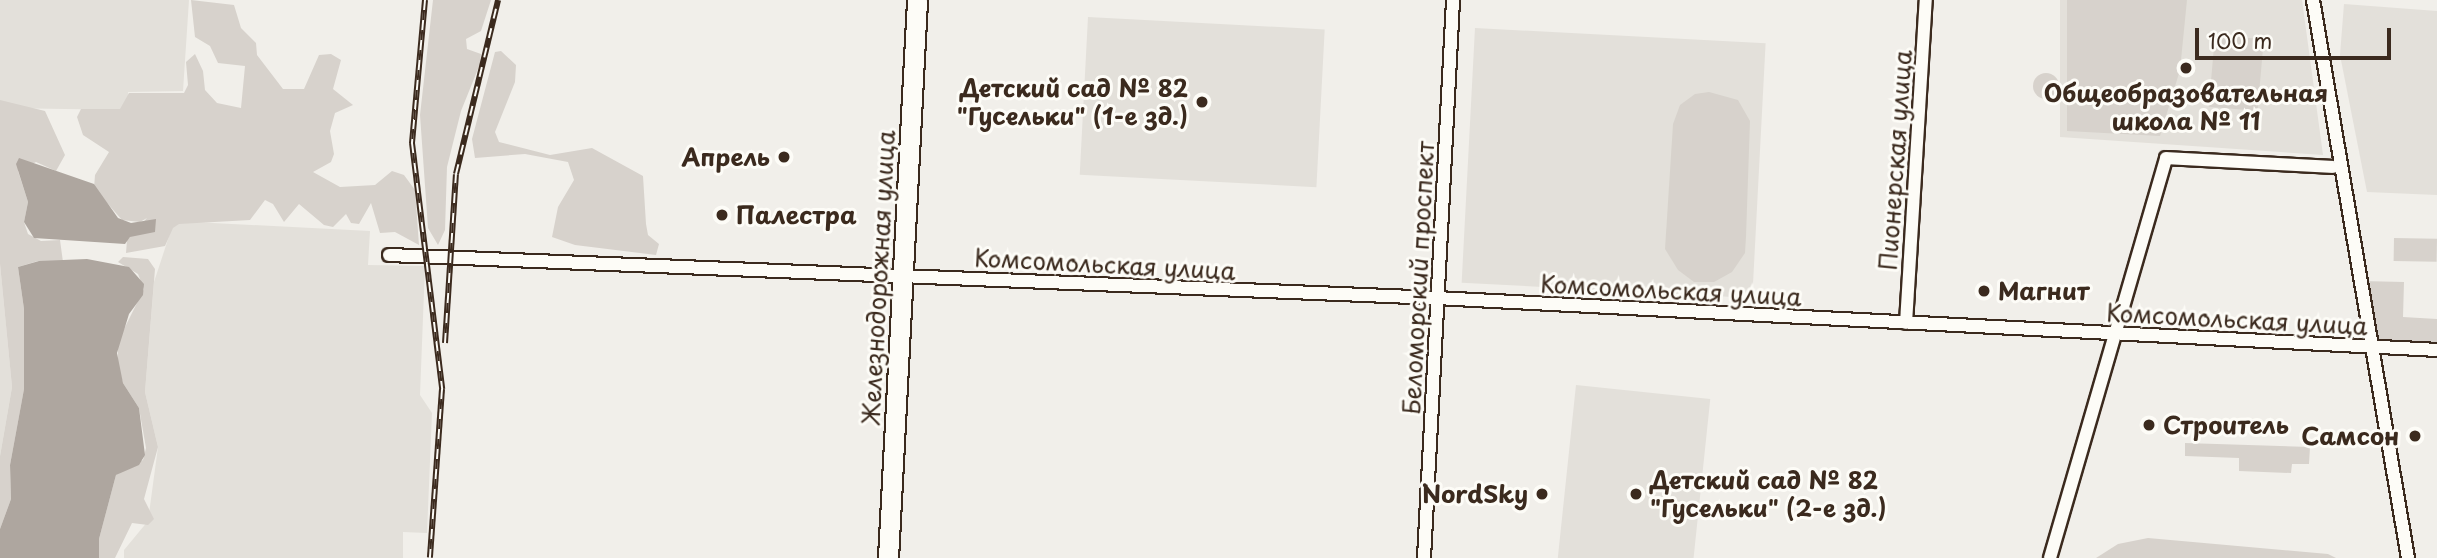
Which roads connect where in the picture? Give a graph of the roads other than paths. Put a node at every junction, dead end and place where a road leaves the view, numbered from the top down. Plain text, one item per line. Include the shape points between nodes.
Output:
1 (917, 0) edge
2 (1453, 0) edge
3 (1926, 0) edge
4 (2312, 0) edge
5 (2333, 167) dead end
6 (389, 255) dead end
7 (903, 276) junction
8 (1436, 298) junction
9 (1906, 323) junction
10 (2113, 334) junction
11 (2371, 346) junction
12 (2437, 351) edge
13 (888, 558) edge
14 (1424, 558) edge
15 (2050, 558) edge
16 (2408, 558) edge

1 - 7 main road, Железнодорожная улица
2 - 8 street, Беломорский проспект
3 - 9 street, Пионерская улица
4 - 11 street
5 - 10 street via 2166,158
6 - 7 street, Комсомольская улица
7 - 8 street, Комсомольская улица
7 - 13 main road, Железнодорожная улица
8 - 9 street, Комсомольская улица
8 - 14 street, Беломорский проспект
9 - 10 street, Комсомольская улица
10 - 11 street, Комсомольская улица
10 - 15 street
11 - 12 street, Комсомольская улица
11 - 16 street

